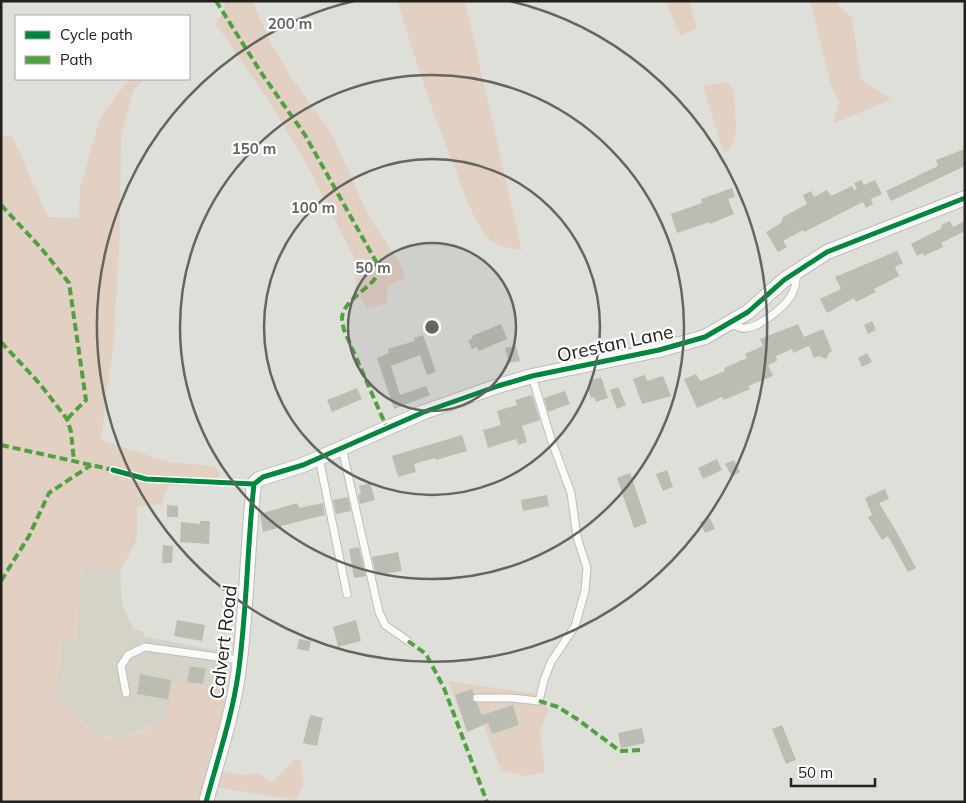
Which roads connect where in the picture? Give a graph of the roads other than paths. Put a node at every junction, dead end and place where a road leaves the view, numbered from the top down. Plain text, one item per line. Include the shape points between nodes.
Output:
1 (965, 198) edge
2 (532, 376) junction
3 (342, 448) junction
4 (319, 458) junction
5 (254, 484) joint
6 (347, 594) dead end
7 (408, 641) dead end
8 (239, 660) junction
9 (126, 693) dead end
10 (477, 698) dead end
11 (206, 802) edge

1 - 2 street, Orestan Lane via 839,246 797,270 748,312 705,337
2 - 3 street, Orestan Lane via 424,412
2 - 10 lane via 571,493 577,538 587,568 585,591 575,626 552,662 539,701
3 - 4 street, Orestan Lane
3 - 7 lane via 378,612 385,625
4 - 5 street, Orestan Lane via 263,477
4 - 6 lane
5 - 8 street, Calvert Road
8 - 9 lane via 145,647 128,655 121,666
8 - 11 street, Calvert Road

